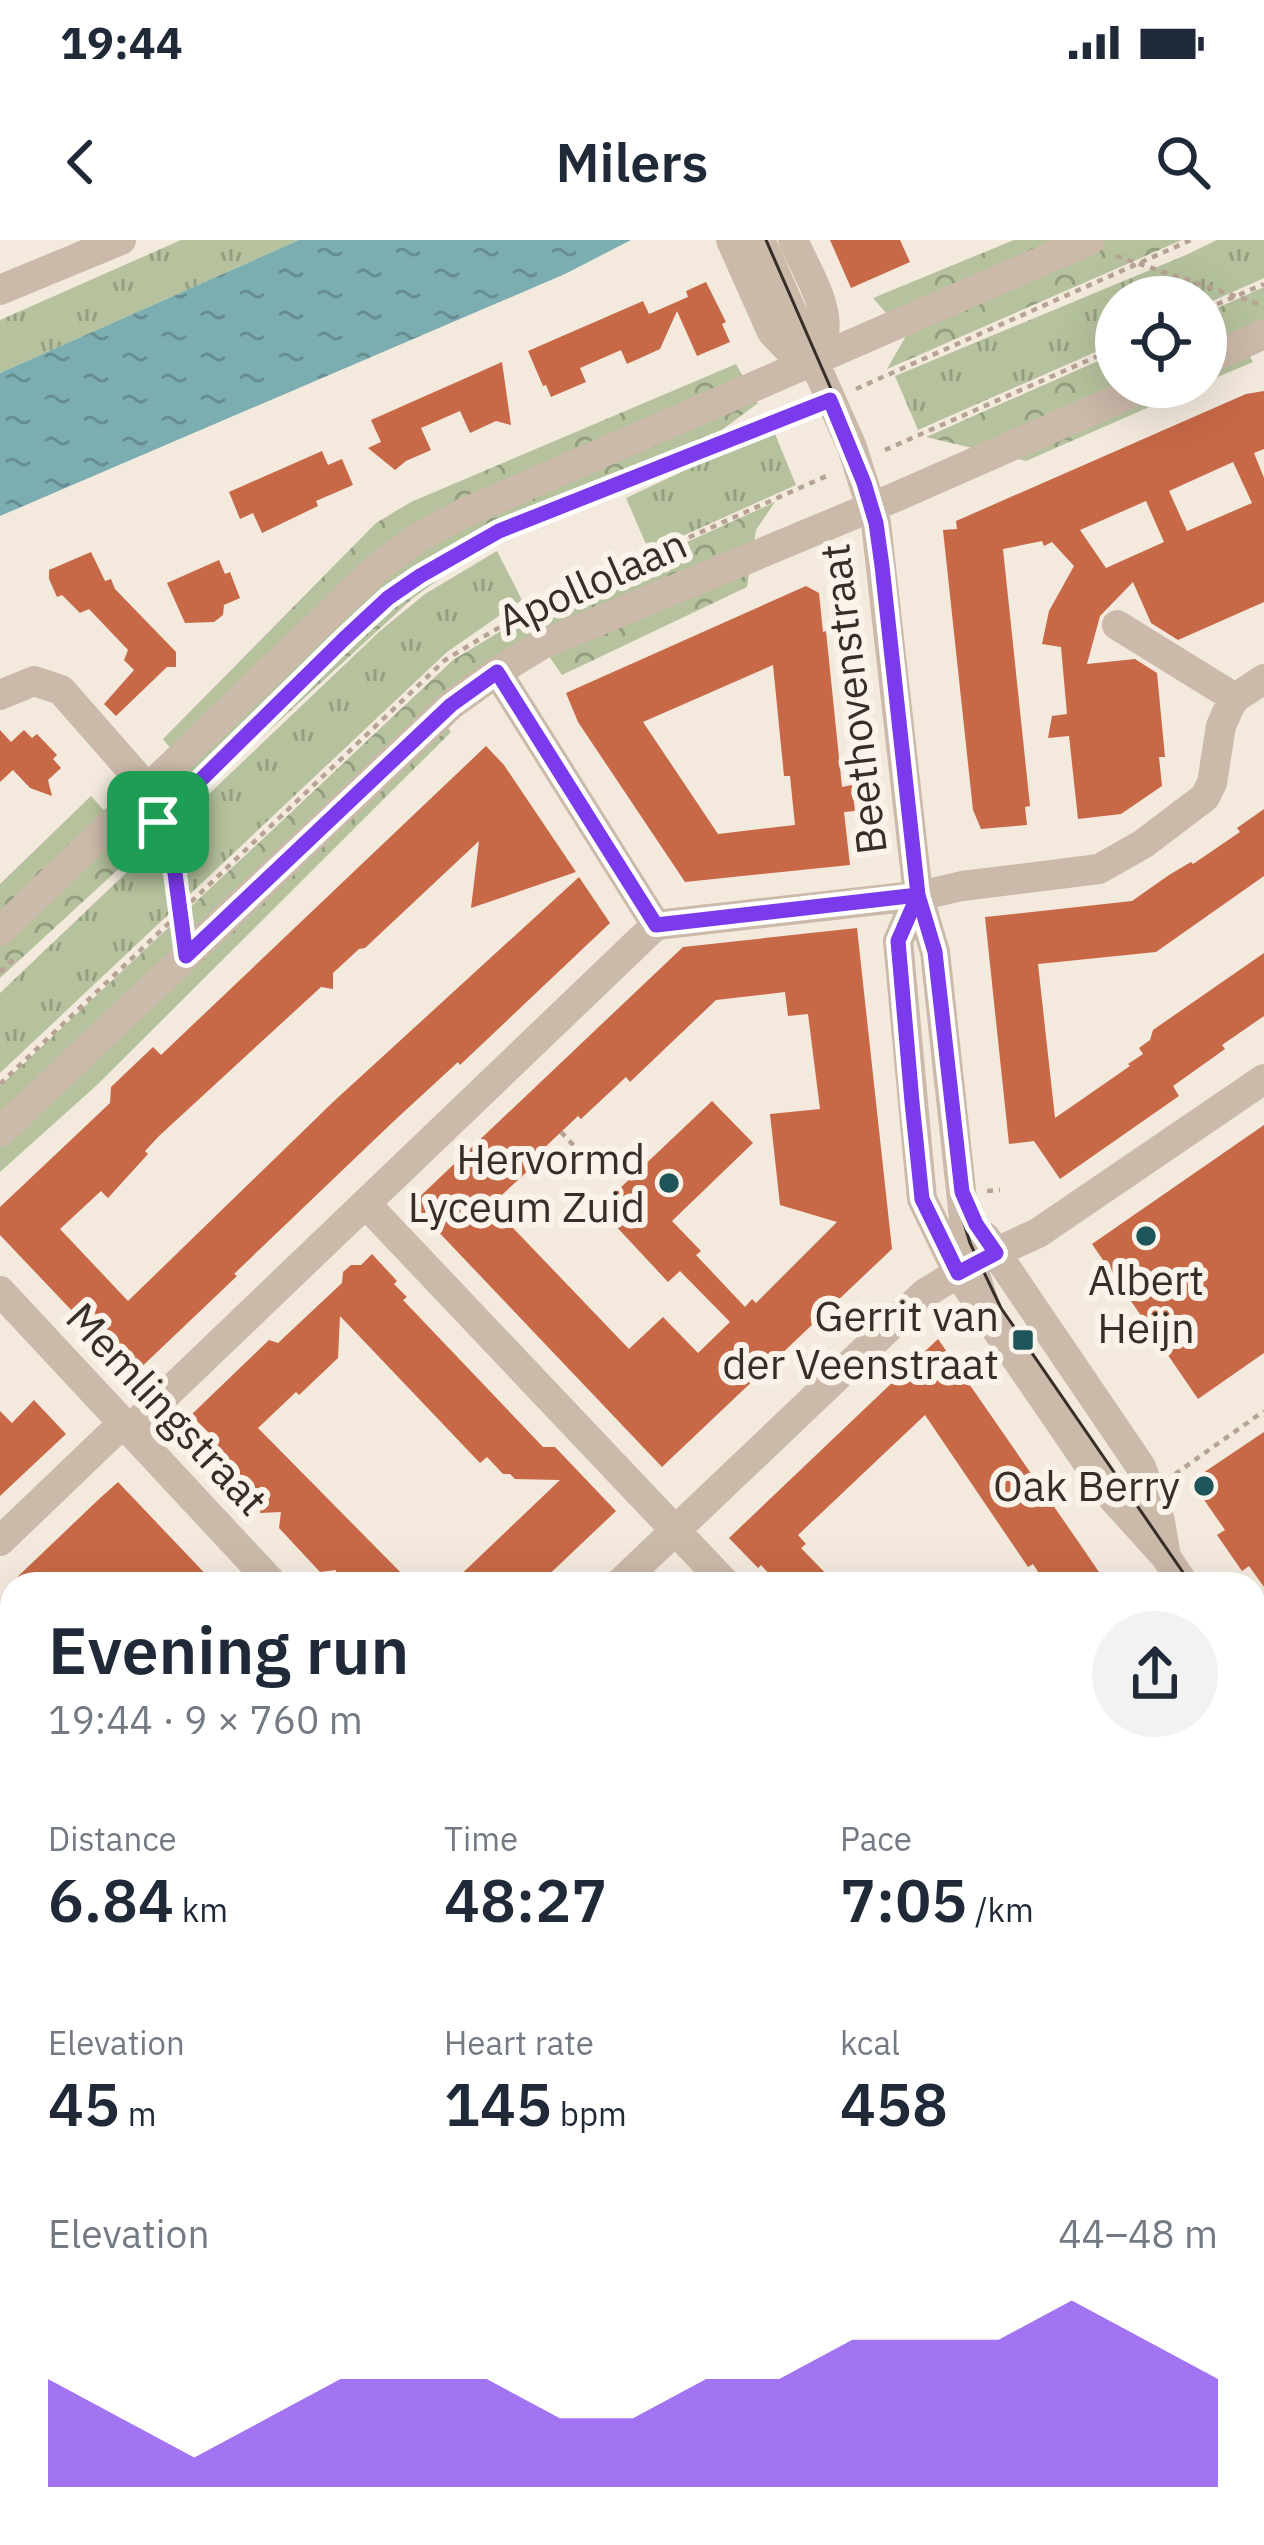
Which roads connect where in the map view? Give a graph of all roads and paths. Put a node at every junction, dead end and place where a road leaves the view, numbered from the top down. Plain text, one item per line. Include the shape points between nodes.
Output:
1 (121, 240) edge
2 (731, 240) edge
3 (760, 240) edge
4 (793, 240) edge
5 (1191, 240) edge
6 (1086, 242) edge
7 (1137, 264) junction
8 (1264, 284) edge
9 (0, 290) edge
10 (1234, 296) junction
11 (1227, 299) edge
12 (1264, 306) edge
13 (1264, 334) edge
14 (1227, 351) edge
15 (812, 360) junction
16 (830, 400) junction
17 (1097, 408) edge
18 (871, 507) junction
19 (543, 514) dead end
20 (466, 547) dead end
21 (420, 576) dead end
22 (1117, 625) dead end
23 (497, 672) junction
24 (1264, 679) edge
25 (0, 695) edge
26 (1234, 698) junction
27 (148, 789) junction
28 (918, 895) junction
29 (656, 925) junction
30 (8, 944) edge
31 (186, 956) junction
32 (0, 972) edge
33 (1264, 1079) edge
34 (0, 1132) edge
35 (561, 1132) dead end
36 (590, 1163) dead end
37 (366, 1204) junction
38 (975, 1263) junction
39 (0, 1292) edge
40 (1264, 1412) edge
41 (125, 1428) junction
42 (1175, 1474) dead end
43 (674, 1531) junction
44 (0, 1540) edge
45 (1166, 1557) junction
46 (262, 1572) edge
47 (631, 1572) edge
48 (714, 1572) edge
49 (1176, 1572) edge

1 - 9 street
2 - 15 street, Beethovenstraat via 772,332
3 - 15 street, Beethovenstraat
4 - 15 street via 825,326
5 - 7 path
6 - 7 path
6 - 15 street
7 - 10 path
7 - 16 path
8 - 10 path
10 - 11 path
10 - 12 path
13 - 14 street
15 - 16 street, Beethovenstraat
15 - 27 street via 419,537
16 - 18 street, Beethovenstraat
16 - 19 path
17 - 18 street, Apollolaan
18 - 23 street, Apollolaan via 541,646
18 - 28 street, Beethovenstraat
20 - 21 path
22 - 26 street
23 - 29 street
23 - 31 street, Apollolaan via 451,705
24 - 26 street
25 - 27 street via 34,681 61,690
26 - 28 street via 1205,797 1143,844 1099,869
27 - 30 street
27 - 31 path via 175,873
28 - 29 street
28 - 38 street, Beethovenstraat via 935,952
28 - 38 street, Beethovenstraat via 898,941 922,1199
29 - 37 street
30 - 32 path
31 - 34 street, Apollolaan
33 - 38 street via 1038,1233
35 - 36 path
37 - 41 street
37 - 43 street
38 - 43 street via 924,1294
38 - 45 street, Beethovenstraat via 988,1316 1109,1494
38 - 45 street, Beethovenstraat via 1141,1467
39 - 41 street, Memlingstraat
40 - 42 path
41 - 44 street
41 - 46 street, Memlingstraat
43 - 47 street
43 - 48 street
45 - 49 street, Beethovenstraat

